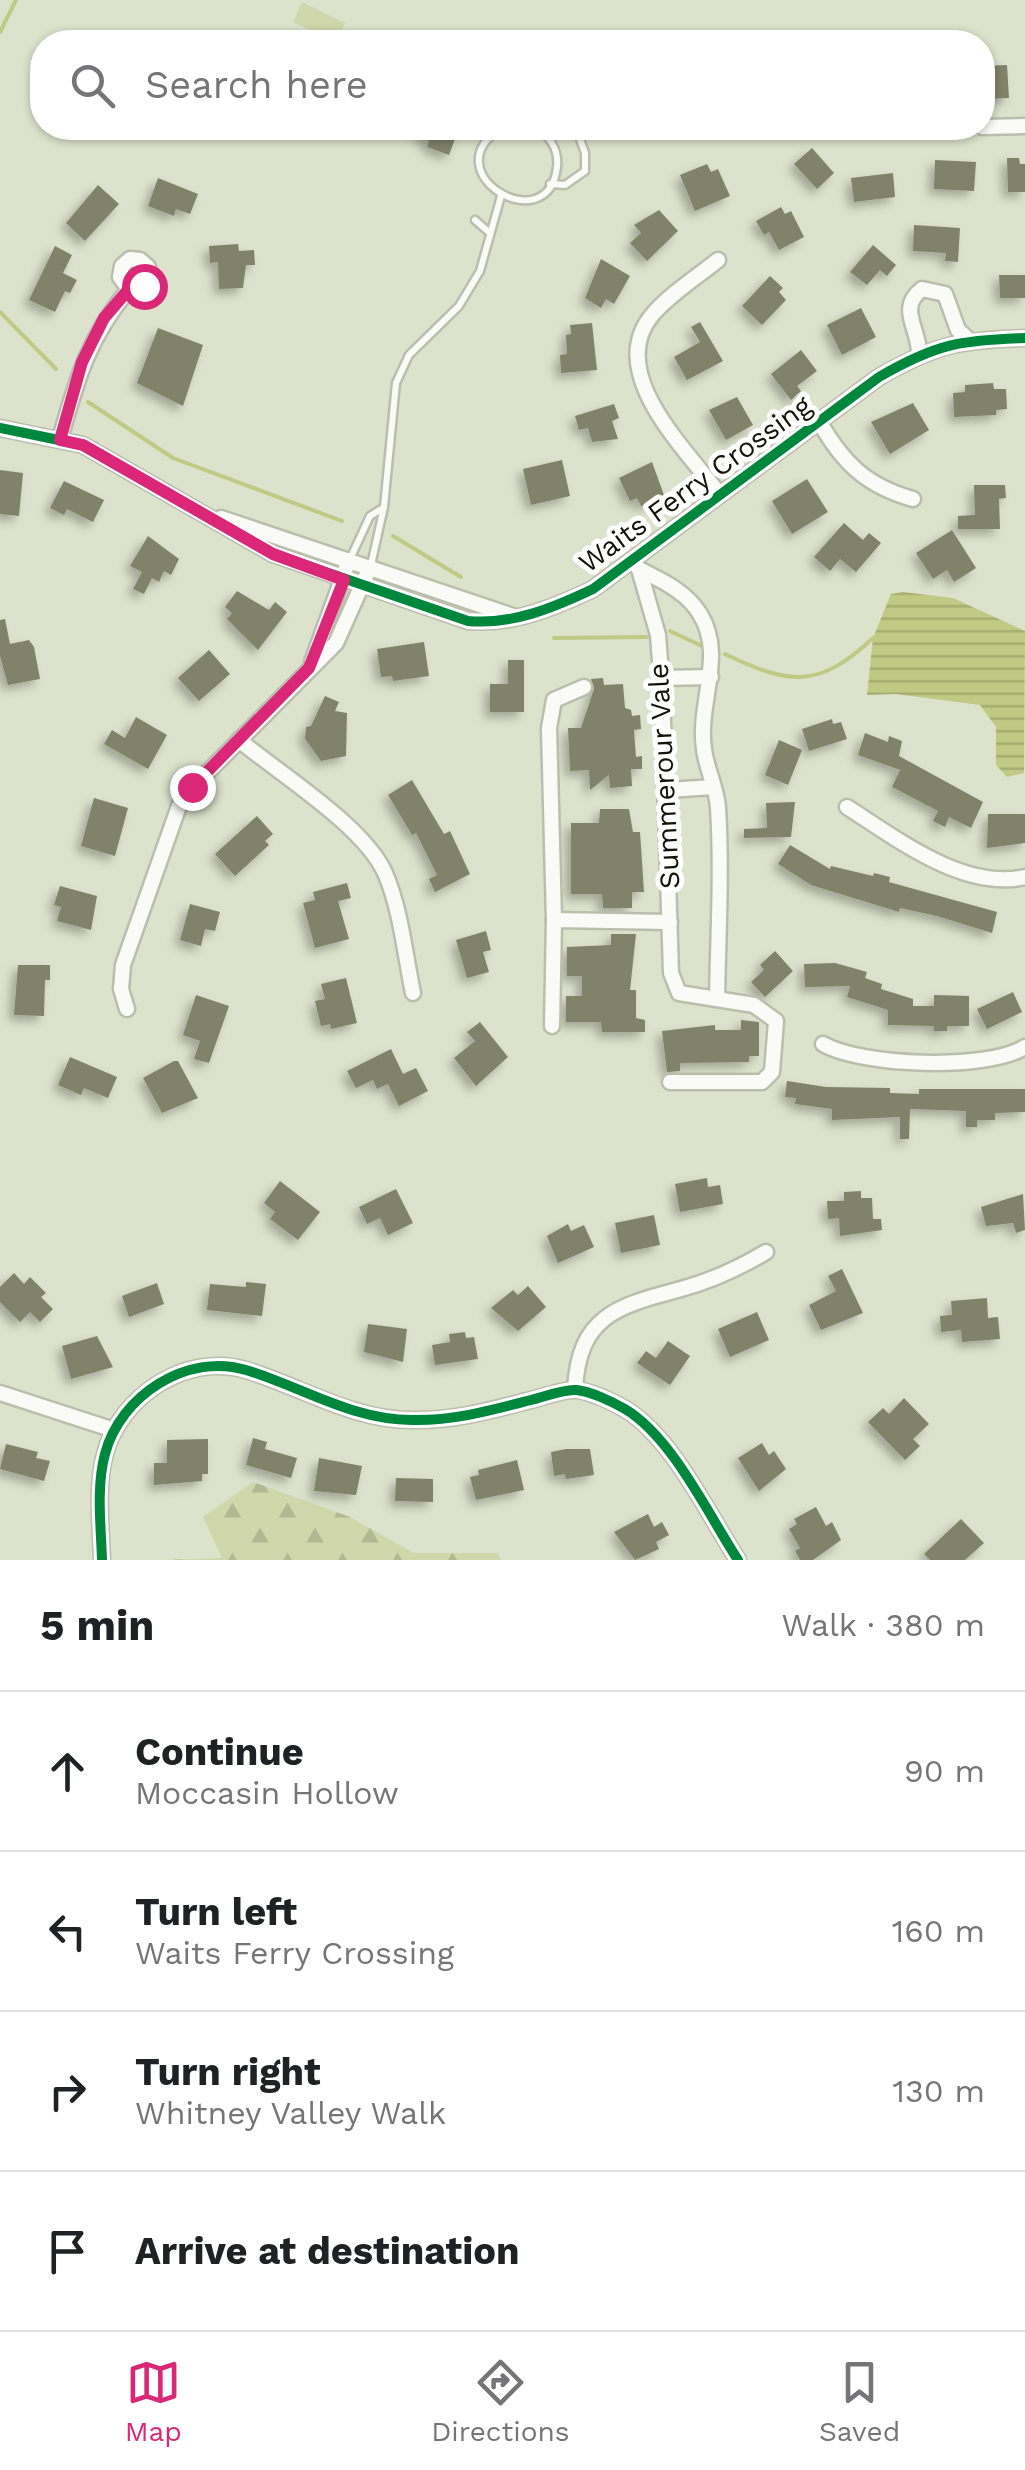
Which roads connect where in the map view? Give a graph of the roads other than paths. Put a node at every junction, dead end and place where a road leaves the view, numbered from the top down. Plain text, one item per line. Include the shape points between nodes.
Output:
1 (1025, 126) edge
2 (995, 127) edge
3 (490, 140) edge
4 (550, 140) edge
5 (580, 140) edge
6 (550, 184) junction
7 (501, 196) junction
8 (475, 220) dead end
9 (490, 233) junction
10 (718, 260) dead end
11 (129, 289) dead end
12 (967, 338) junction
13 (1025, 338) edge
14 (919, 354) junction
15 (819, 420) junction
16 (0, 428) edge
17 (60, 440) junction
18 (720, 495) junction
19 (913, 498) dead end
20 (384, 507) junction
21 (206, 513) junction
22 (349, 560) junction
23 (636, 565) junction
24 (370, 567) junction
25 (344, 580) junction
26 (362, 586) junction
27 (517, 616) junction
28 (309, 668) junction
29 (711, 677) junction
30 (660, 678) junction
31 (584, 687) dead end
32 (239, 740) junction
33 (713, 787) junction
34 (668, 790) junction
35 (847, 807) dead end
36 (1025, 877) edge
37 (554, 920) junction
38 (670, 922) junction
39 (413, 993) dead end
40 (718, 999) junction
41 (128, 1010) dead end
42 (552, 1026) dead end
43 (823, 1044) dead end
44 (1025, 1047) edge
45 (670, 1082) dead end
46 (766, 1252) dead end
47 (575, 1390) junction
48 (0, 1393) edge
49 (114, 1430) junction
50 (102, 1560) edge
51 (738, 1560) edge

1 - 2 street
3 - 7 lane via 481,169
4 - 6 lane via 556,155
5 - 6 lane via 585,171 565,185
6 - 7 lane via 526,200
7 - 9 lane
8 - 9 lane
9 - 20 lane via 480,271 460,306 409,355 396,383
10 - 18 street via 652,315 636,358 646,392
11 - 17 street via 104,318 82,362
12 - 13 street, Waits Ferry Crossing
12 - 14 street, Waits Ferry Crossing
12 - 14 street via 945,294 922,290 908,309
14 - 15 street, Waits Ferry Crossing
15 - 18 street, Waits Ferry Crossing
15 - 19 street via 858,474 884,491
16 - 17 street, Waits Ferry Crossing
17 - 21 street, Waits Ferry Crossing via 83,445
18 - 23 street, Waits Ferry Crossing
20 - 22 lane via 370,516
20 - 24 lane
21 - 22 street, Waits Ferry Crossing
21 - 25 street, Waits Ferry Crossing via 273,554
22 - 24 street, Waits Ferry Crossing
22 - 25 street
23 - 27 street, Waits Ferry Crossing via 577,597
23 - 29 street via 676,587 700,614 711,644
23 - 30 street, Summerour Vale via 658,635
24 - 26 street
24 - 27 street, Waits Ferry Crossing
25 - 26 street, Waits Ferry Crossing
25 - 28 street
26 - 27 street, Waits Ferry Crossing via 468,620 508,622
26 - 28 street via 345,630
28 - 32 street
29 - 30 street
29 - 33 street via 703,716
30 - 34 street, Summerour Vale
31 - 37 street via 554,700 549,728
32 - 39 street via 343,821 376,857 390,888
32 - 41 street via 192,787 169,827 123,965
33 - 34 street
33 - 40 street
34 - 38 street, Summerour Vale
35 - 36 street via 964,873 1000,882
37 - 38 street
37 - 42 street
38 - 40 street, Summerour Vale via 671,973 679,993
40 - 45 street via 754,1005 776,1020 772,1072 762,1082
43 - 44 street via 866,1059 963,1061
46 - 47 street via 711,1280 612,1311 583,1346
47 - 49 street via 463,1417 405,1420 348,1410 245,1369 210,1366 154,1386
47 - 51 street via 622,1408 652,1432
48 - 49 street
49 - 50 street via 101,1478

